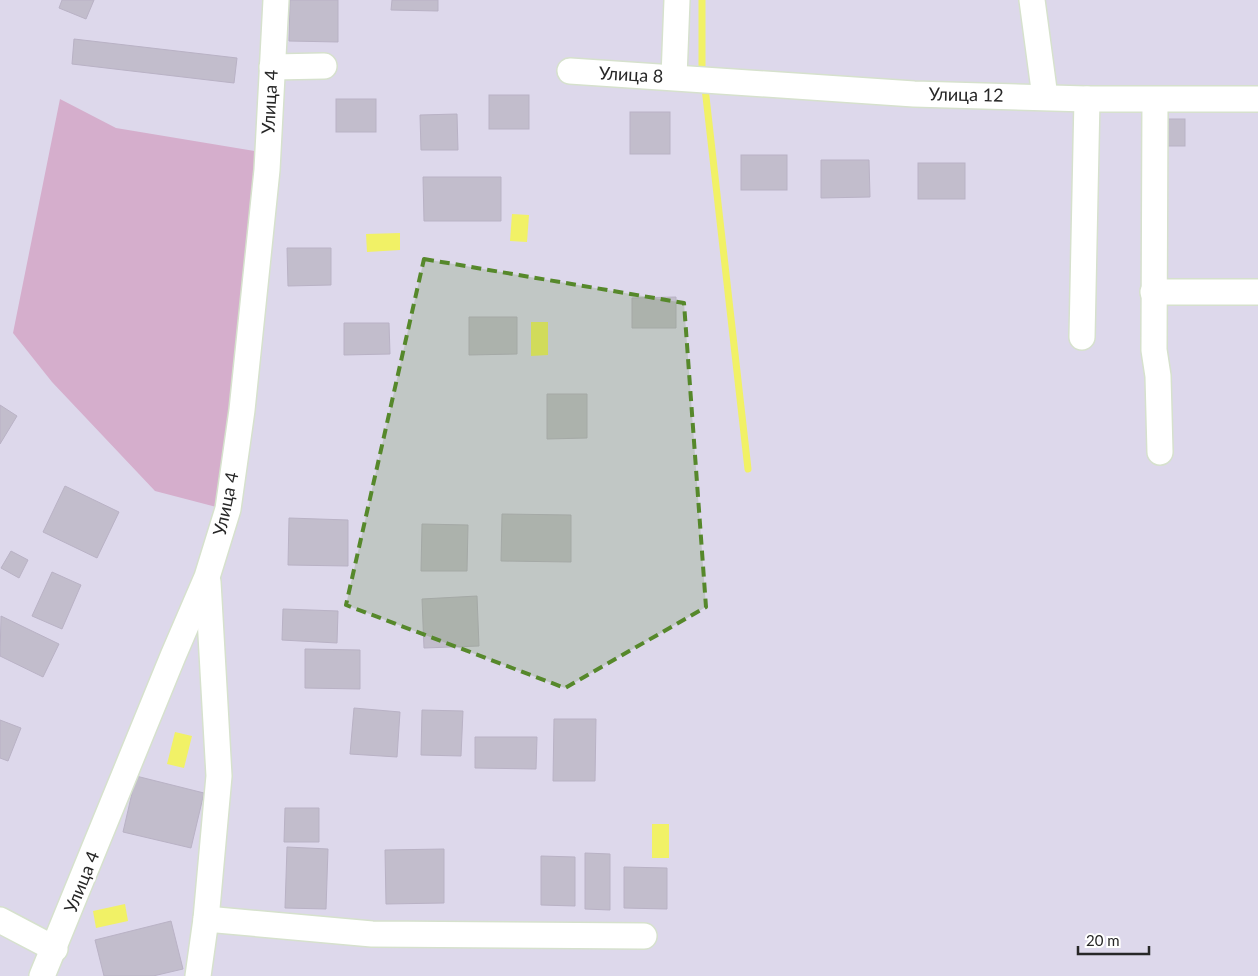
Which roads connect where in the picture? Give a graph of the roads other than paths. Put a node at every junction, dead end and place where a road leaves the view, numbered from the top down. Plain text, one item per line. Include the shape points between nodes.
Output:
1 (276, 0) edge
2 (677, 0) edge
3 (1032, 0) edge
4 (324, 66) dead end
5 (272, 67) junction
6 (570, 71) dead end
7 (674, 78) junction
8 (1045, 97) junction
9 (1087, 99) junction
10 (1258, 99) edge
11 (1155, 100) junction
12 (1153, 292) junction
13 (1258, 292) edge
14 (1082, 337) dead end
15 (1160, 452) dead end
16 (207, 577) junction
17 (206, 918) junction
18 (0, 920) edge
19 (644, 936) dead end
20 (55, 949) junction
21 (42, 976) edge
22 (198, 976) edge

1 - 5 street, Улица 4
2 - 7 street, Улица 8
3 - 8 street
4 - 5 street
5 - 16 street, Улица 4 via 267,170 242,410 228,509
6 - 7 street, Улица 8
7 - 8 street, Улица 12 via 914,94
8 - 9 street, Улица 12
9 - 11 street, Улица 12
9 - 14 street
10 - 11 street, Улица 12
11 - 12 street
12 - 13 street
12 - 15 street
16 - 17 street via 219,776
16 - 20 street, Улица 4 via 172,656
17 - 19 street via 372,934
17 - 22 street
18 - 20 street
20 - 21 street, Улица 4

